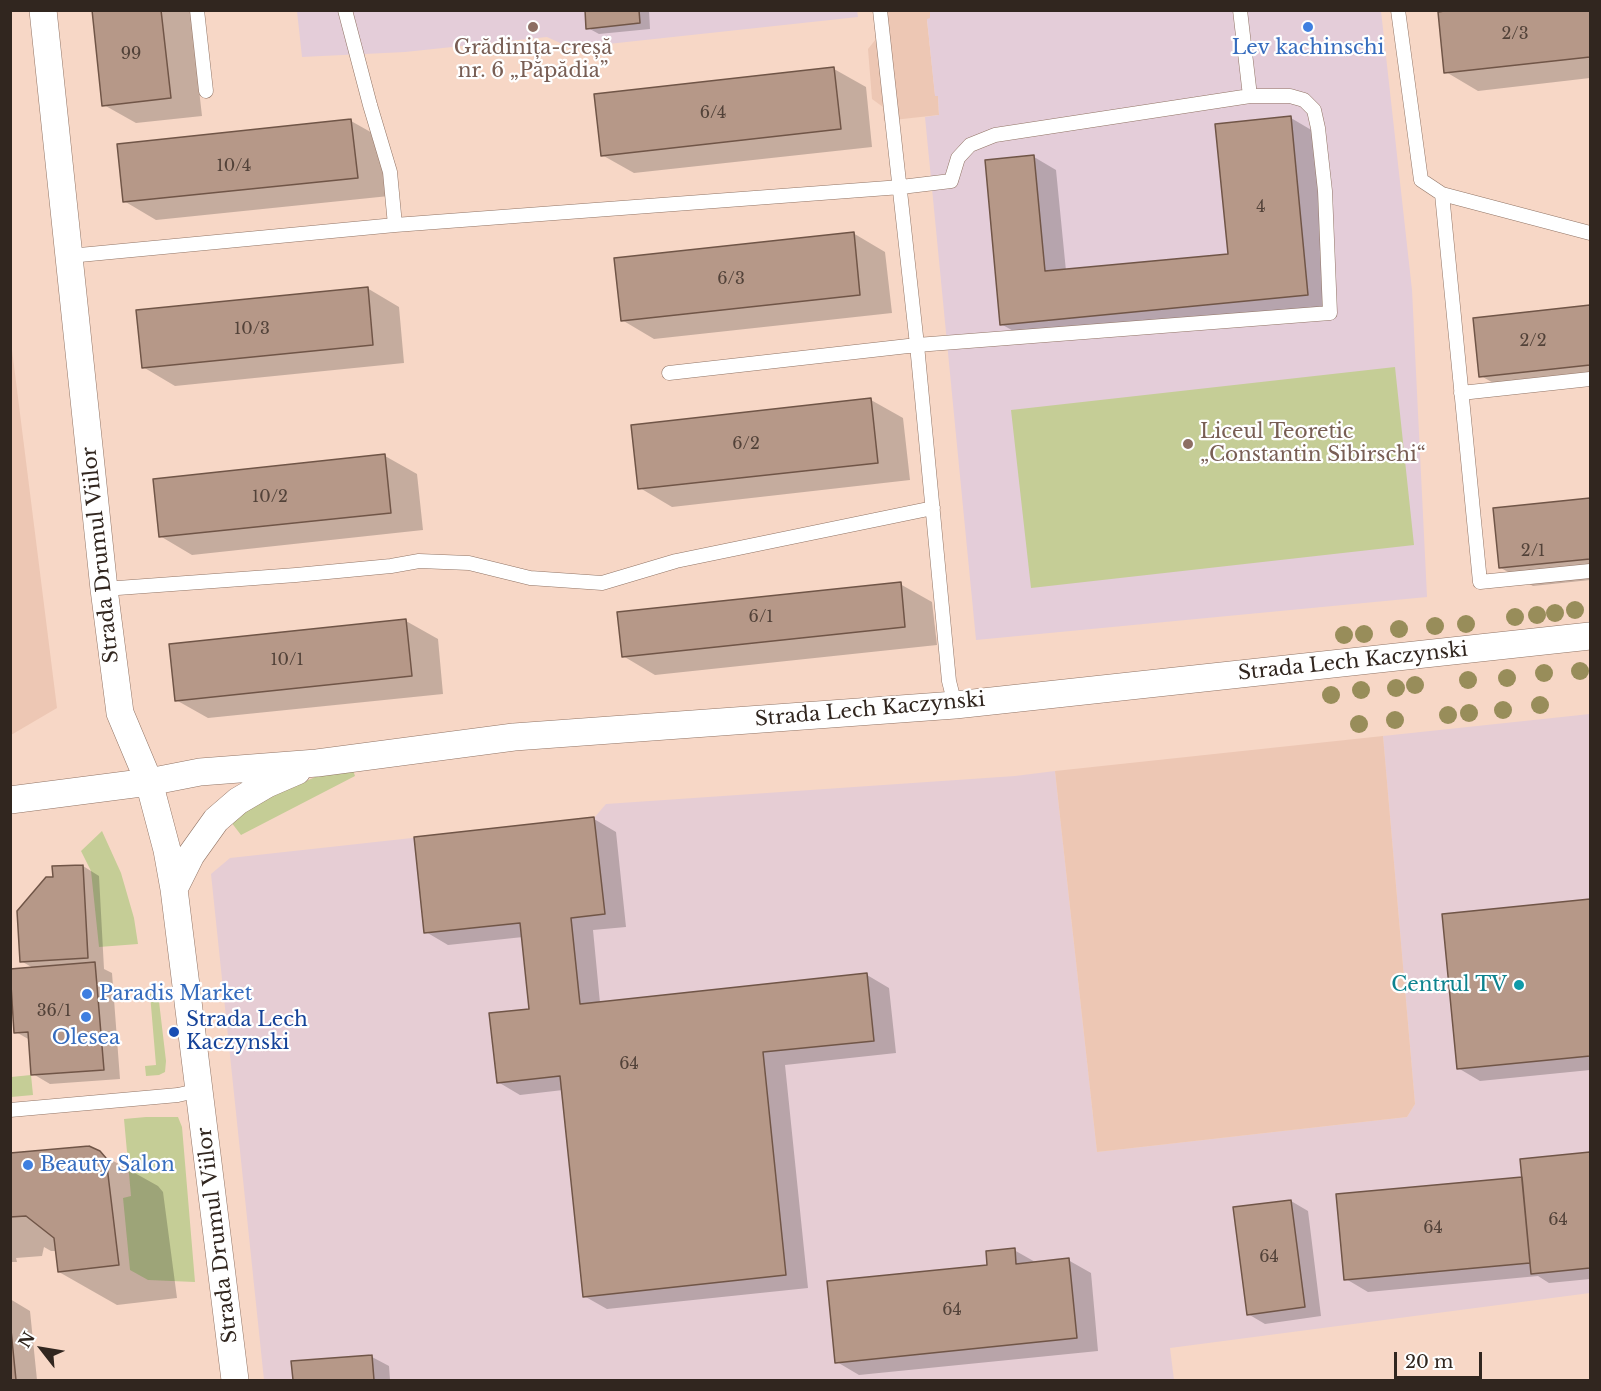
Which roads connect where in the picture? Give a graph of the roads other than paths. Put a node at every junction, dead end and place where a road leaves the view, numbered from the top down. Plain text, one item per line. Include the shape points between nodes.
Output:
1 (43, 10) edge
2 (197, 10) edge
3 (345, 10) edge
4 (880, 10) edge
5 (1240, 10) edge
6 (1398, 10) edge
7 (206, 91) dead end
8 (1250, 96) junction
9 (901, 187) junction
10 (1442, 194) junction
11 (395, 225) junction
12 (1590, 233) edge
13 (69, 256) junction
14 (917, 345) junction
15 (669, 373) dead end
16 (1590, 379) edge
17 (1461, 393) junction
18 (933, 508) junction
19 (1590, 571) edge
20 (104, 589) junction
21 (1590, 636) edge
22 (955, 705) junction
23 (317, 763) junction
24 (149, 782) junction
25 (10, 800) edge
26 (174, 889) junction
27 (200, 1090) junction
28 (10, 1110) edge
29 (235, 1380) edge

1 - 13 street, Strada Drumul Viilor
2 - 7 lane
3 - 11 lane via 390,172
4 - 9 lane
5 - 8 lane
6 - 10 lane via 1421,180
8 - 9 lane via 995,135 970,145 958,158 951,181
8 - 14 lane via 1290,96 1304,100 1314,110 1324,190 1330,313
9 - 11 lane
9 - 14 lane
10 - 12 lane
10 - 17 lane
11 - 13 lane
13 - 20 street, Strada Drumul Viilor
14 - 15 lane
14 - 18 lane
16 - 17 lane
17 - 19 lane via 1480,582
18 - 20 lane via 676,561 602,583 530,578 469,563 419,561 296,575
18 - 22 lane via 949,681
20 - 24 street, Strada Drumul Viilor via 120,713
21 - 22 street, Strada Lech Kaczynski
22 - 23 street, Strada Lech Kaczynski via 514,737
23 - 24 street, Strada Lech Kaczynski via 200,772
23 - 26 street via 267,784 216,820 191,855
24 - 25 street, Strada Lech Kaczynski
24 - 26 street, Strada Drumul Viilor
26 - 27 street, Strada Drumul Viilor
27 - 28 lane
27 - 29 street, Strada Drumul Viilor

